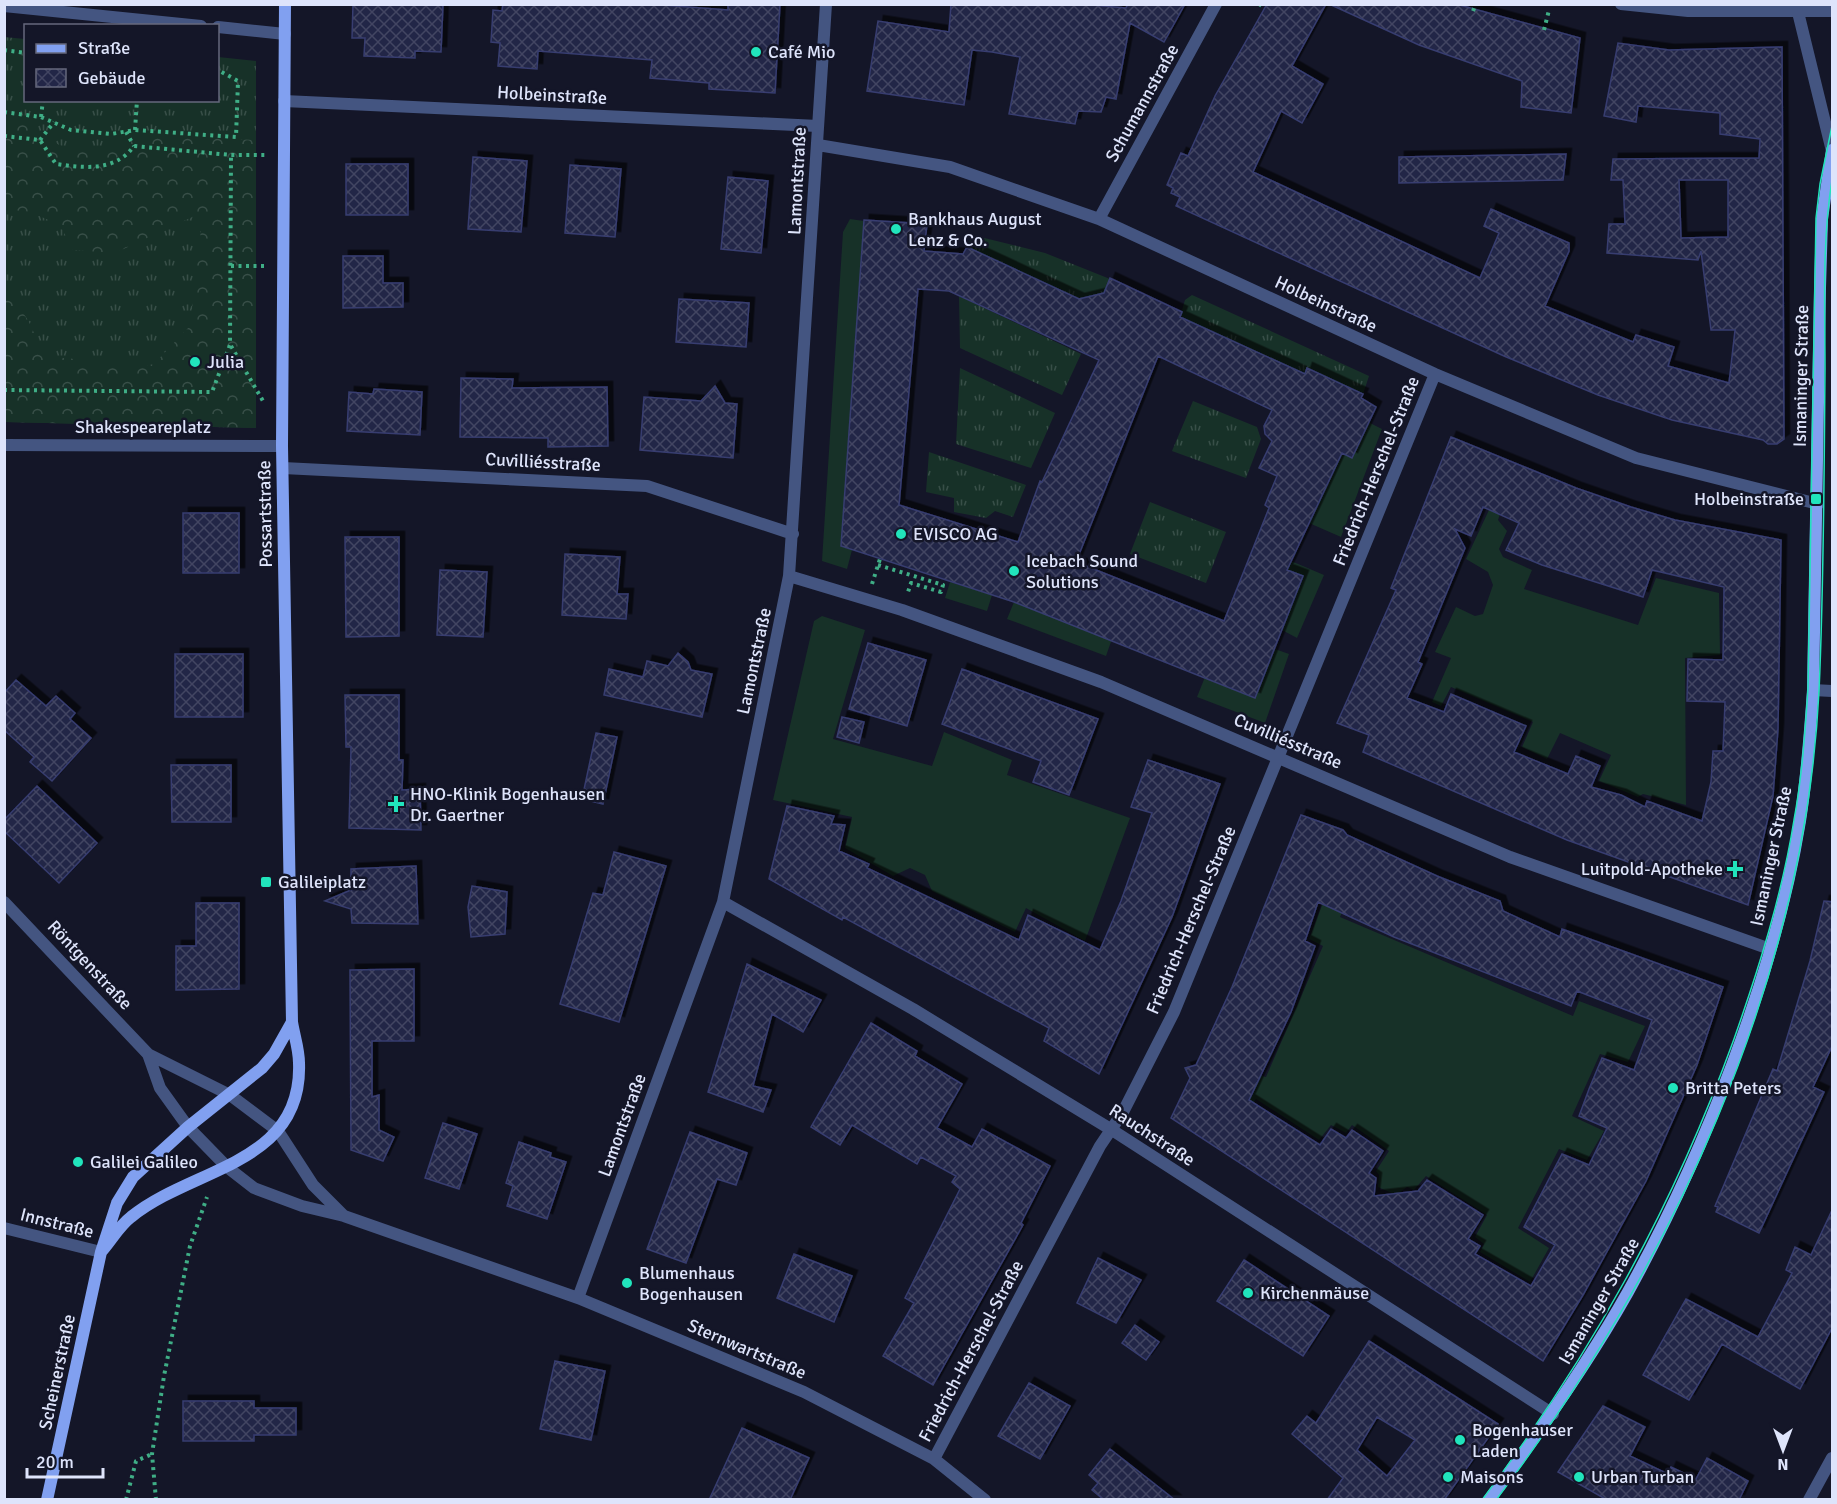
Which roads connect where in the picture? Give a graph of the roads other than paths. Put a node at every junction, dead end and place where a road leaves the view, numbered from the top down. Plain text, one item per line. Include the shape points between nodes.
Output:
1 (285, 4) edge
2 (826, 4) edge
3 (1216, 4) edge
4 (1621, 4) edge
5 (4, 6) edge
6 (1796, 8) edge
7 (1833, 11) edge
8 (181, 24) edge
9 (219, 27) edge
10 (285, 34) junction
11 (284, 101) junction
12 (818, 126) junction
13 (818, 145) junction
14 (1832, 150) edge
15 (1099, 219) junction
16 (1435, 374) junction
17 (4, 445) edge
18 (282, 446) junction
19 (283, 468) junction
20 (1818, 504) junction
21 (793, 534) junction
22 (789, 576) junction
23 (1813, 690) junction
24 (1833, 691) edge
25 (1277, 756) junction
26 (4, 902) edge
27 (723, 902) junction
28 (1770, 949) junction
29 (292, 1022) junction
30 (148, 1054) junction
31 (230, 1095) junction
32 (188, 1127) junction
33 (1112, 1130) junction
34 (278, 1131) junction
35 (227, 1167) junction
36 (344, 1216) junction
37 (4, 1228) edge
38 (102, 1252) junction
39 (578, 1298) junction
40 (1552, 1414) junction
41 (1833, 1458) edge
42 (934, 1459) junction
43 (47, 1500) edge
44 (985, 1500) edge
45 (1489, 1500) edge
46 (1809, 1500) edge

1 - 10 street, Possartstraße
2 - 12 street, Lamontstraße
3 - 15 street, Schumannstraße
4 - 6 street via 1688,11
5 - 8 street
6 - 7 street
6 - 14 street
9 - 10 street
10 - 11 street, Possartstraße
11 - 12 street, Holbeinstraße
11 - 18 street, Possartstraße
12 - 13 street, Lamontstraße
13 - 15 street, Holbeinstraße via 950,167
13 - 21 street, Lamontstraße
14 - 20 street, Ismaninger Straße via 1822,219
15 - 16 street, Holbeinstraße
16 - 20 street, Holbeinstraße via 1636,458
16 - 25 street, Friedrich-Herschel-Straße
17 - 18 street, Shakespeareplatz
18 - 19 street, Possartstraße
19 - 21 street, Cuvilliésstraße via 647,486
19 - 29 street, Possartstraße
20 - 23 street, Ismaninger Straße
21 - 22 street, Lamontstraße
22 - 25 street, Cuvilliésstraße via 902,610 1101,682
22 - 27 street, Lamontstraße
23 - 24 street
23 - 28 street, Ismaninger Straße via 1800,822
25 - 28 street, Cuvilliésstraße via 1510,858
25 - 33 street, Friedrich-Herschel-Straße via 1174,1012
26 - 30 street, Röntgenstraße
27 - 33 street, Rauchstraße via 914,1009
27 - 39 street, Lamontstraße
28 - 40 street, Ismaninger Straße via 1689,1167 1628,1292
29 - 31 street via 274,1054
29 - 34 street via 299,1062 296,1097
30 - 31 street, Röntgenstraße
30 - 32 street, Röntgenstraße via 160,1088
31 - 32 street
31 - 34 street
32 - 35 street
32 - 38 street via 133,1178 117,1203
33 - 40 street, Rauchstraße
33 - 42 street, Friedrich-Herschel-Straße
34 - 35 street via 254,1152
34 - 36 street, Sternwartstraße via 313,1185
35 - 36 street, Sternwartstraße via 254,1188
35 - 38 street via 138,1211
36 - 39 street, Sternwartstraße
37 - 38 street, Innstraße
38 - 43 street, Scheinerstraße
39 - 42 street, Sternwartstraße via 804,1392
40 - 45 street, Ismaninger Straße
41 - 46 street
42 - 44 street, Sternwartstraße

